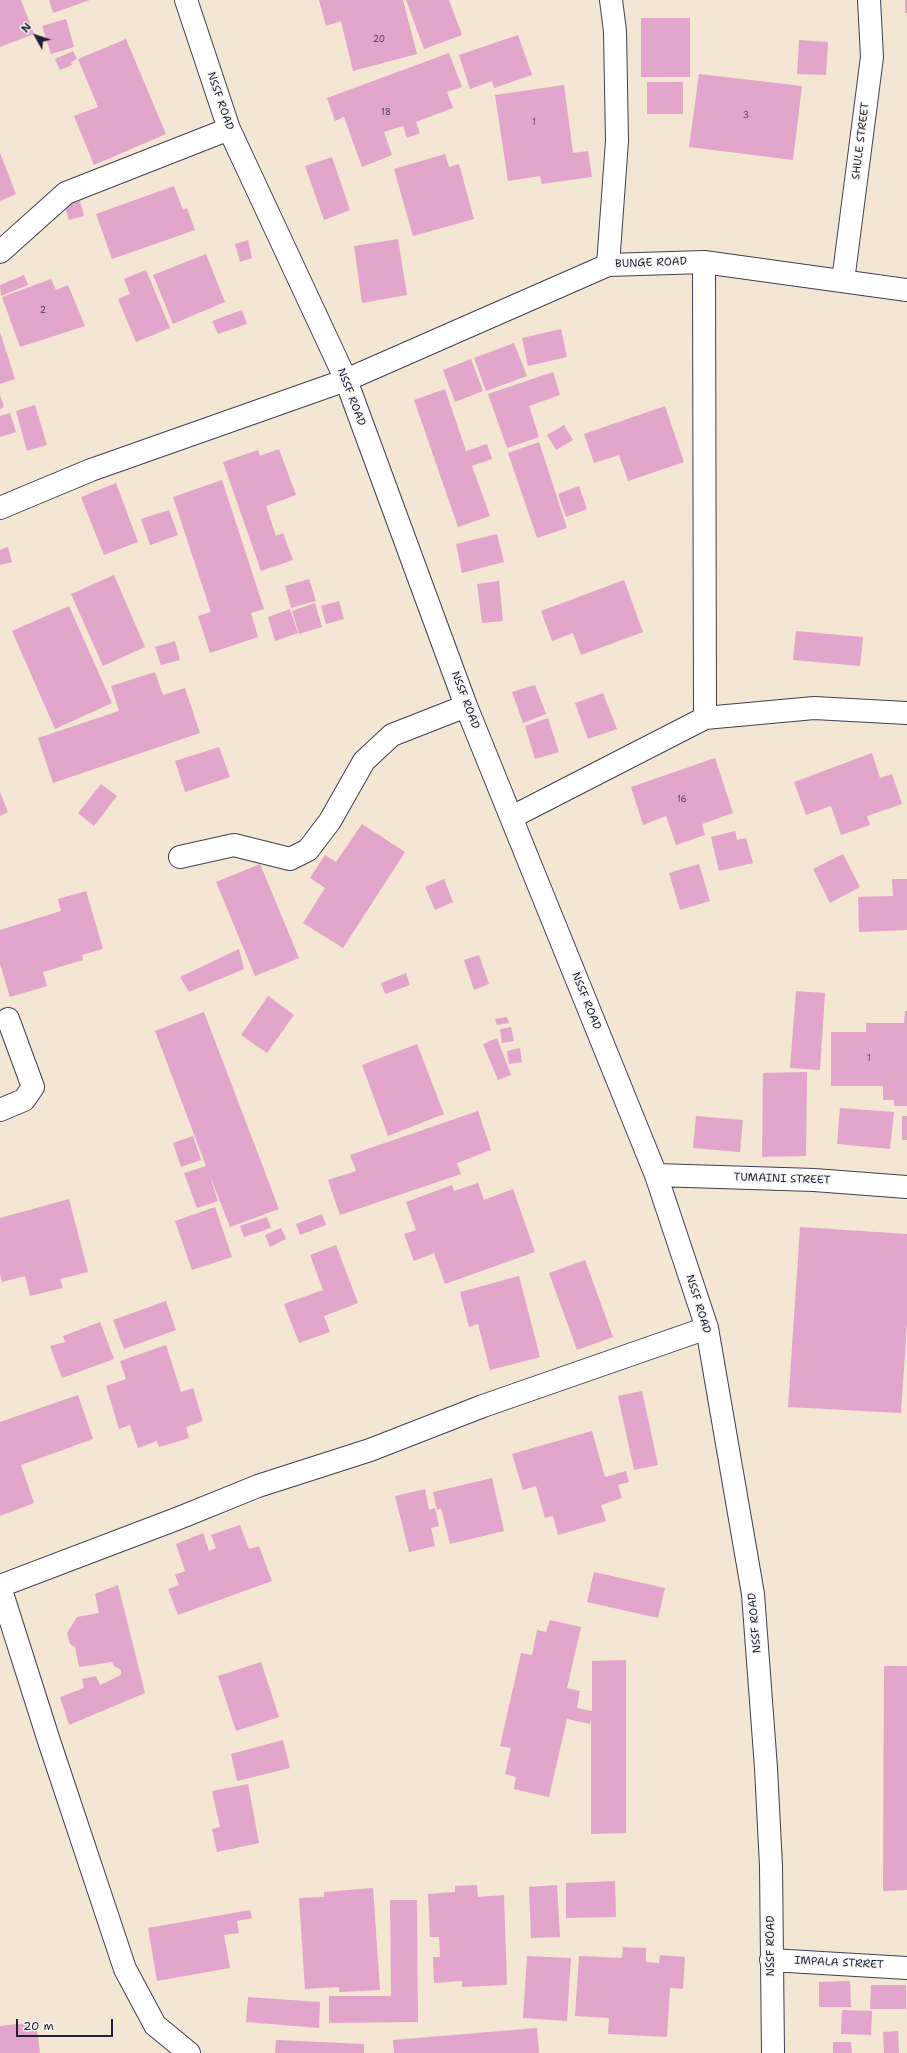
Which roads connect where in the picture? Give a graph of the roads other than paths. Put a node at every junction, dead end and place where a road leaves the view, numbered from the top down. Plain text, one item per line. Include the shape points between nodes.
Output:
1 (186, 0) edge
2 (611, 0) edge
3 (869, 0) edge
4 (229, 129) junction
5 (0, 252) edge
6 (704, 262) junction
7 (608, 265) junction
8 (842, 281) junction
9 (907, 290) edge
10 (346, 380) junction
11 (0, 508) edge
12 (466, 706) junction
13 (907, 713) edge
14 (705, 718) junction
15 (512, 816) junction
16 (180, 857) dead end
17 (8, 1019) dead end
18 (0, 1110) edge
19 (656, 1174) junction
20 (907, 1187) edge
21 (707, 1328) junction
22 (0, 1586) edge
23 (771, 1960) junction
24 (907, 1968) edge
25 (189, 2053) edge
26 (772, 2053) edge

1 - 4 street, NSSF ROAD
2 - 7 street via 615,31 617,141
3 - 8 street, SHULE STREET via 872,56
4 - 5 street via 66,193
4 - 10 street, NSSF ROAD
6 - 7 street, BUNGE ROAD
6 - 8 street, BUNGE ROAD
6 - 14 street
7 - 10 street, BUNGE ROAD
8 - 9 street, BUNGE ROAD
10 - 11 street, BUNGE ROAD via 91,470
10 - 12 street, NSSF ROAD
12 - 15 street, NSSF ROAD
12 - 16 street via 392,735 364,761 330,821 308,850 290,859 234,845
13 - 14 street via 814,708
14 - 15 street
15 - 19 street, NSSF ROAD
17 - 18 street via 34,1087 24,1100
19 - 20 street, TUMAINI STREET via 814,1180
19 - 21 street, NSSF ROAD
21 - 22 street via 483,1406 370,1450 258,1486
21 - 23 street, NSSF ROAD via 753,1594 769,1821
22 - 25 street via 125,1969 155,2024
23 - 24 street, IMPALA STRRET
23 - 26 street, NSSF ROAD

